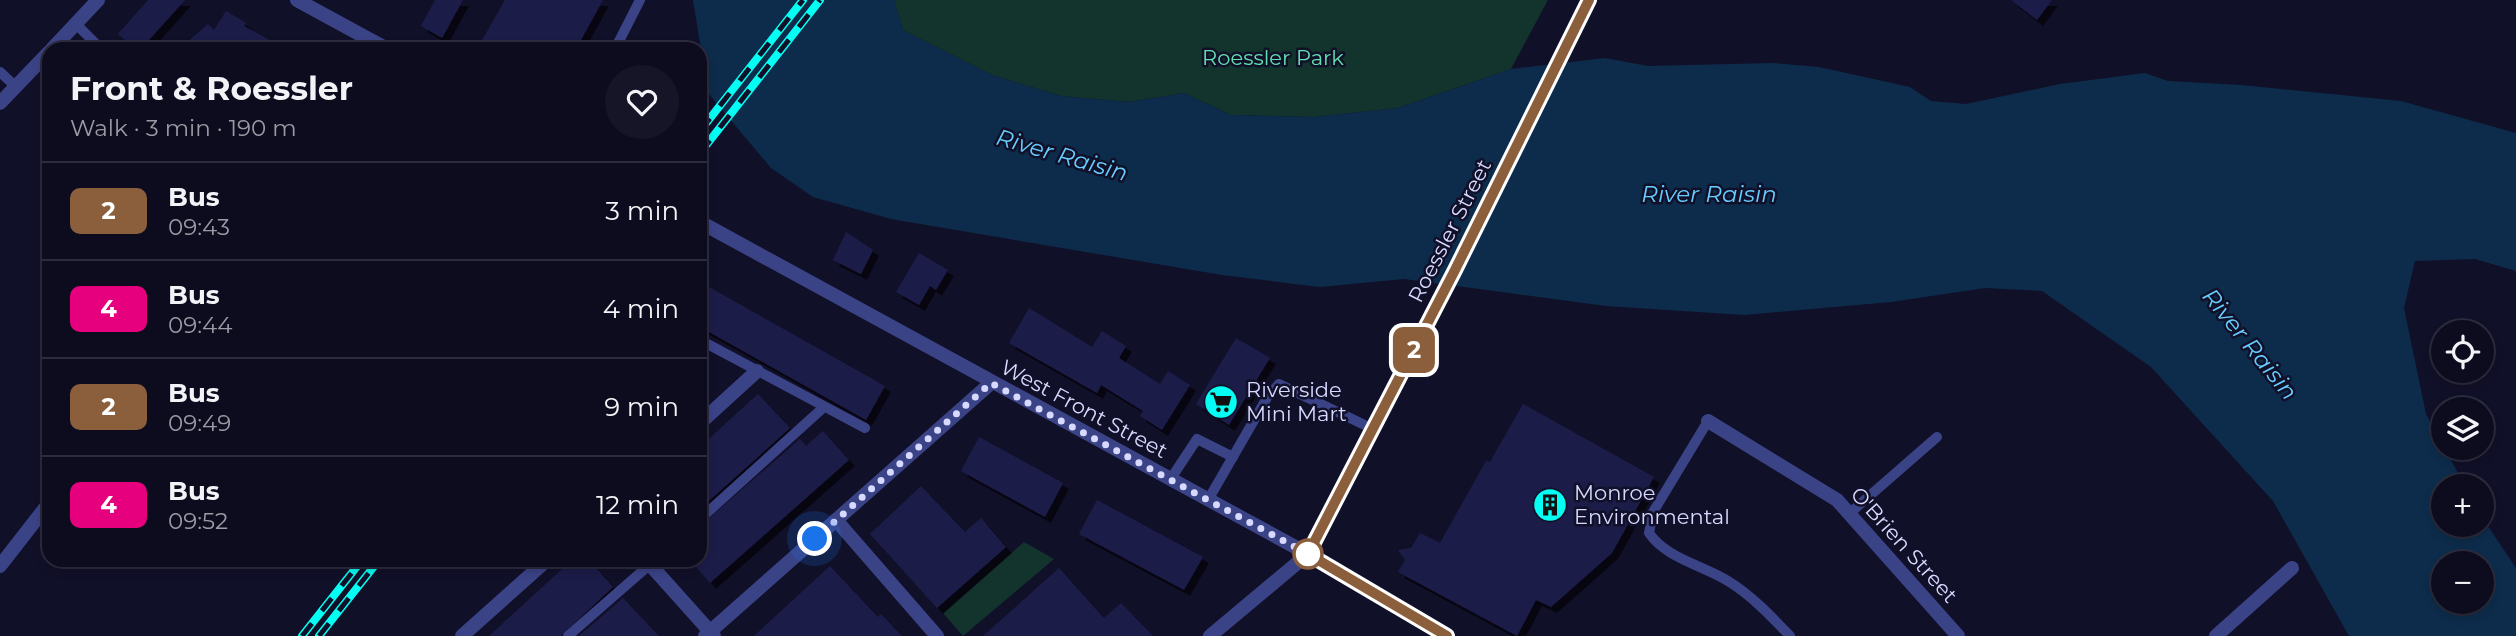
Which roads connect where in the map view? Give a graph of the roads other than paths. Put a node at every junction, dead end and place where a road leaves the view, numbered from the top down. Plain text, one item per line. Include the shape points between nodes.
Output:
1 (98, 0) edge
2 (297, 0) edge
3 (640, 0) edge
4 (1587, 4) edge
5 (76, 24) junction
6 (58, 42) edge
7 (94, 42) edge
8 (374, 42) edge
9 (619, 42) edge
10 (42, 59) edge
11 (0, 72) edge
12 (16, 87) junction
13 (0, 103) edge
14 (707, 226) edge
15 (707, 344) edge
16 (757, 371) junction
17 (991, 383) junction
18 (824, 407) junction
19 (707, 416) edge
20 (1708, 421) joint
21 (865, 428) dead end
22 (1373, 429) junction
23 (1937, 437) dead end
24 (1233, 457) junction
25 (1170, 480) junction
26 (1208, 500) junction
27 (42, 512) edge
28 (1851, 512) junction
29 (707, 513) edge
30 (836, 520) junction
31 (1308, 554) junction
32 (0, 566) edge
33 (539, 567) edge
34 (643, 567) edge
35 (655, 567) edge
36 (2292, 568) dead end
37 (710, 634) edge
38 (461, 636) edge
39 (568, 636) edge
40 (937, 636) edge
41 (1210, 636) edge
42 (1447, 636) edge
43 (1790, 636) edge
44 (1958, 636) edge
45 (2217, 636) edge

1 - 5 street
2 - 8 street
3 - 9 lane
4 - 22 street, Roessler Street
5 - 6 street
5 - 7 lane
10 - 12 street
11 - 12 lane
12 - 13 street
14 - 17 street, West Front Street
15 - 16 lane
16 - 18 lane
16 - 19 street
17 - 25 street, West Front Street
17 - 30 street
18 - 21 lane
18 - 29 lane
20 - 28 street, O'Brien Street
20 - 43 lane via 1653,512 1648,533 1656,545 1731,582
22 - 24 lane via 1279,384
22 - 31 street, Roessler Street
23 - 28 lane
24 - 25 lane via 1197,439
24 - 26 lane
25 - 26 street, West Front Street
26 - 31 street, West Front Street
27 - 32 street
28 - 44 street, O'Brien Street
30 - 37 street
30 - 40 street
31 - 41 street
31 - 42 street, West Front Street
33 - 38 street
34 - 39 lane
35 - 37 street
36 - 45 street

